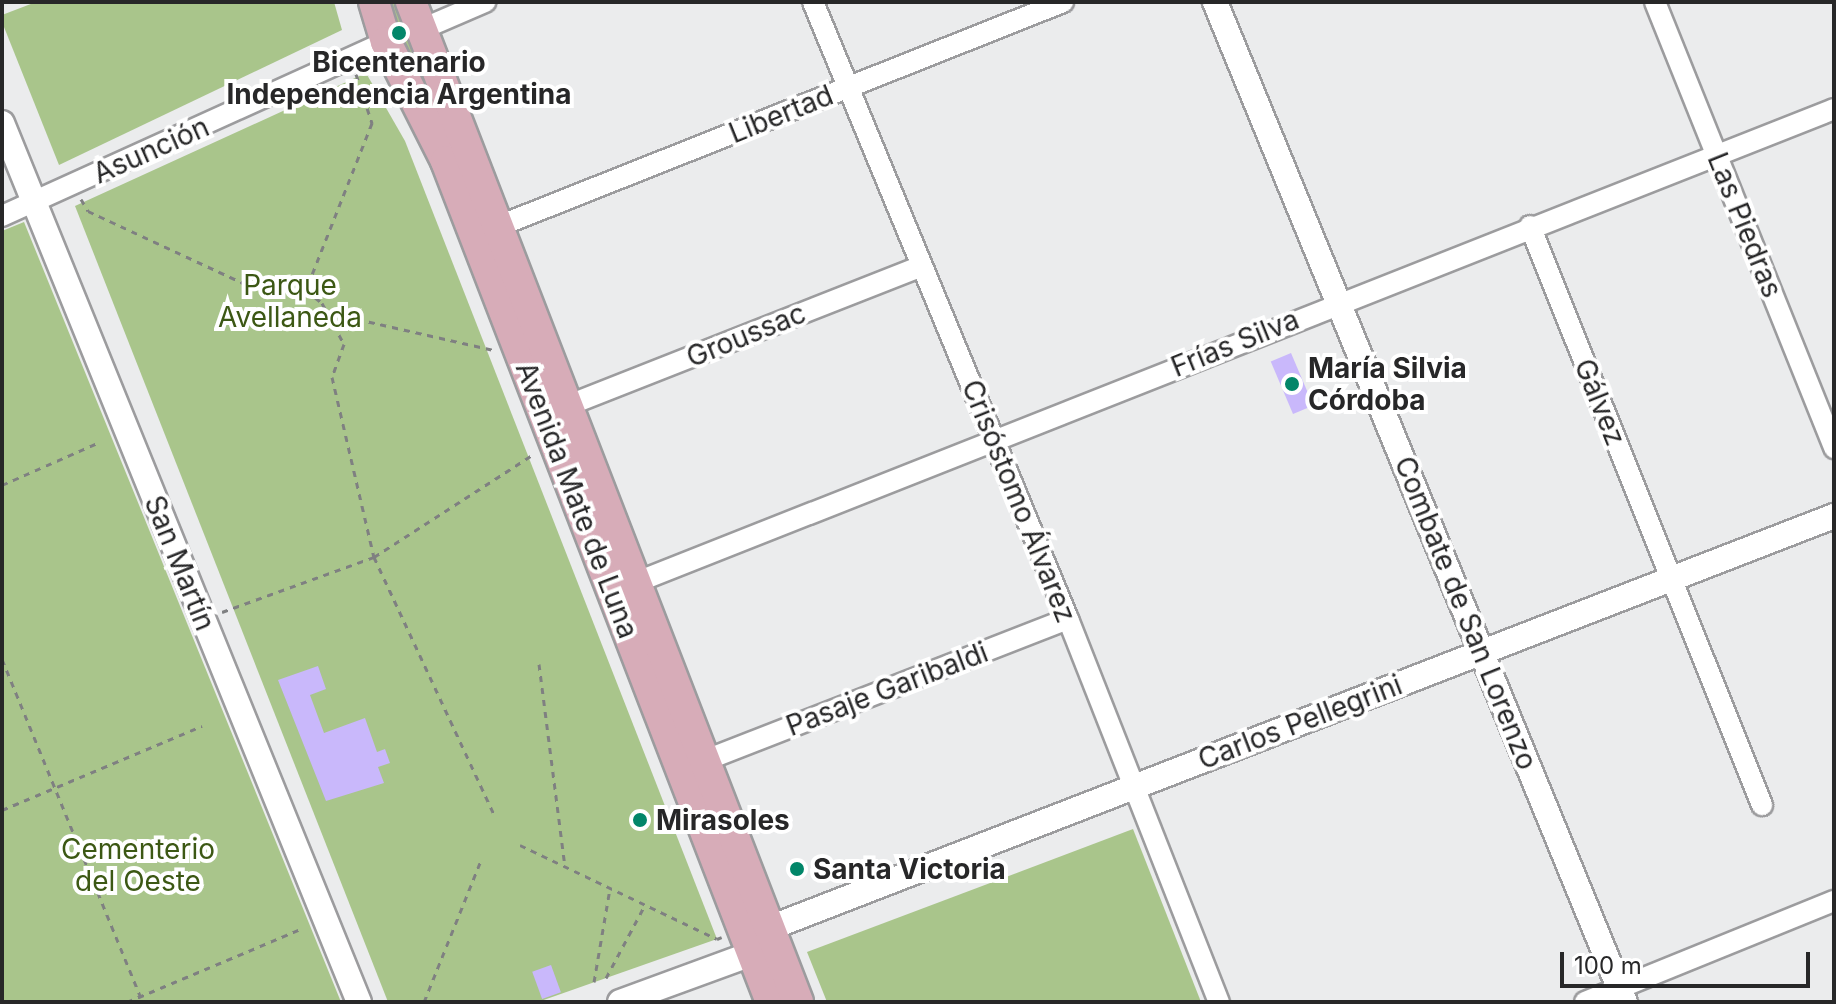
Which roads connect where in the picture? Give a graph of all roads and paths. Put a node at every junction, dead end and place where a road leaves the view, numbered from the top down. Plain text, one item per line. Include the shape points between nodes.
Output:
1 (374, 2) edge
2 (485, 2) edge
3 (813, 2) edge
4 (1063, 2) edge
5 (1215, 2) edge
6 (1655, 2) edge
7 (417, 15) edge
8 (386, 42) junction
9 (351, 61) junction
10 (848, 88) junction
11 (1834, 109) edge
12 (2, 123) edge
13 (1717, 154) junction
14 (72, 185) junction
15 (33, 202) junction
16 (2, 216) edge
17 (499, 226) junction
18 (1530, 226) junction
19 (922, 266) junction
20 (306, 290) junction
21 (1339, 302) junction
22 (332, 322) junction
23 (522, 357) junction
24 (569, 405) junction
25 (994, 438) junction
26 (100, 442) dead end
27 (554, 442) junction
28 (1834, 448) edge
29 (2, 485) edge
30 (1834, 516) edge
31 (374, 557) junction
32 (1669, 578) junction
33 (637, 582) junction
34 (203, 619) junction
35 (1068, 619) junction
36 (1483, 652) junction
37 (2, 659) edge
38 (539, 664) dead end
39 (202, 726) dead end
40 (706, 760) junction
41 (1135, 785) junction
42 (55, 788) junction
43 (1762, 805) dead end
44 (2, 810) edge
45 (494, 814) dead end
46 (520, 845) dead end
47 (482, 858) dead end
48 (565, 866) junction
49 (610, 888) junction
50 (1834, 901) edge
51 (645, 905) junction
52 (298, 930) dead end
53 (717, 939) dead end
54 (759, 942) junction
55 (606, 978) dead end
56 (594, 982) dead end
57 (1622, 995) edge
58 (140, 997) junction
59 (127, 1002) edge
60 (143, 1002) edge
61 (359, 1002) edge
62 (424, 1002) edge
63 (620, 1002) edge
64 (771, 1002) edge
65 (798, 1002) edge
66 (1219, 1002) edge
67 (1585, 1002) edge

1 - 8 main road, Avenida Mate de Luna
2 - 7 street
3 - 10 street, Crisóstomo Álvarez
4 - 10 street, Libertad
5 - 21 street, Combate de San Lorenzo
6 - 13 street, Las Piedras
7 - 17 main road, Avenida Mate de Luna
8 - 9 street, Asunción
8 - 23 main road, Avenida Mate de Luna via 446,161
9 - 14 street, Asunción
9 - 20 path via 372,123
10 - 17 street, Libertad
10 - 19 street, Crisóstomo Álvarez
11 - 13 street, Frías Silva
12 - 15 street, San Martín
13 - 18 street, Frías Silva
13 - 28 street, Las Piedras
14 - 15 street, Asunción
14 - 20 path via 88,211 267,294
15 - 16 street, Asunción
15 - 34 street, San Martín
17 - 24 main road, Avenida Mate de Luna
18 - 21 street, Frías Silva
18 - 32 street, Gálvez
19 - 24 street, Groussac
19 - 25 street, Crisóstomo Álvarez
20 - 22 path via 322,303
21 - 25 street, Frías Silva
21 - 36 street, Combate de San Lorenzo
22 - 23 path via 357,319
22 - 31 path via 344,344 332,377
23 - 27 main road, Avenida Mate de Luna
24 - 33 main road, Avenida Mate de Luna
25 - 33 street, Frías Silva
25 - 35 street, Crisóstomo Álvarez
26 - 29 path
27 - 31 path
27 - 54 main road, Avenida Mate de Luna
30 - 32 street, Carlos Pellegrini
31 - 34 path
31 - 45 path
32 - 36 street, Carlos Pellegrini
32 - 43 street, Gálvez
33 - 40 main road, Avenida Mate de Luna
34 - 61 street, San Martín
35 - 40 street, Pasaje Garibaldi
35 - 41 street, Crisóstomo Álvarez
36 - 41 street, Carlos Pellegrini
36 - 57 street, Combate de San Lorenzo
37 - 42 path
38 - 48 path
39 - 42 path
40 - 54 main road, Avenida Mate de Luna
41 - 54 street, Carlos Pellegrini
41 - 66 street, Crisóstomo Álvarez
42 - 44 path
42 - 58 path
46 - 48 path
47 - 62 path
48 - 49 path
49 - 51 path
49 - 56 path
50 - 57 street
51 - 53 path
51 - 55 path
52 - 58 path
54 - 63 street, Carlos Pellegrini
54 - 64 main road, Avenida Mate de Luna
54 - 65 main road, Avenida Mate de Luna
57 - 67 street
58 - 59 path
58 - 60 path

